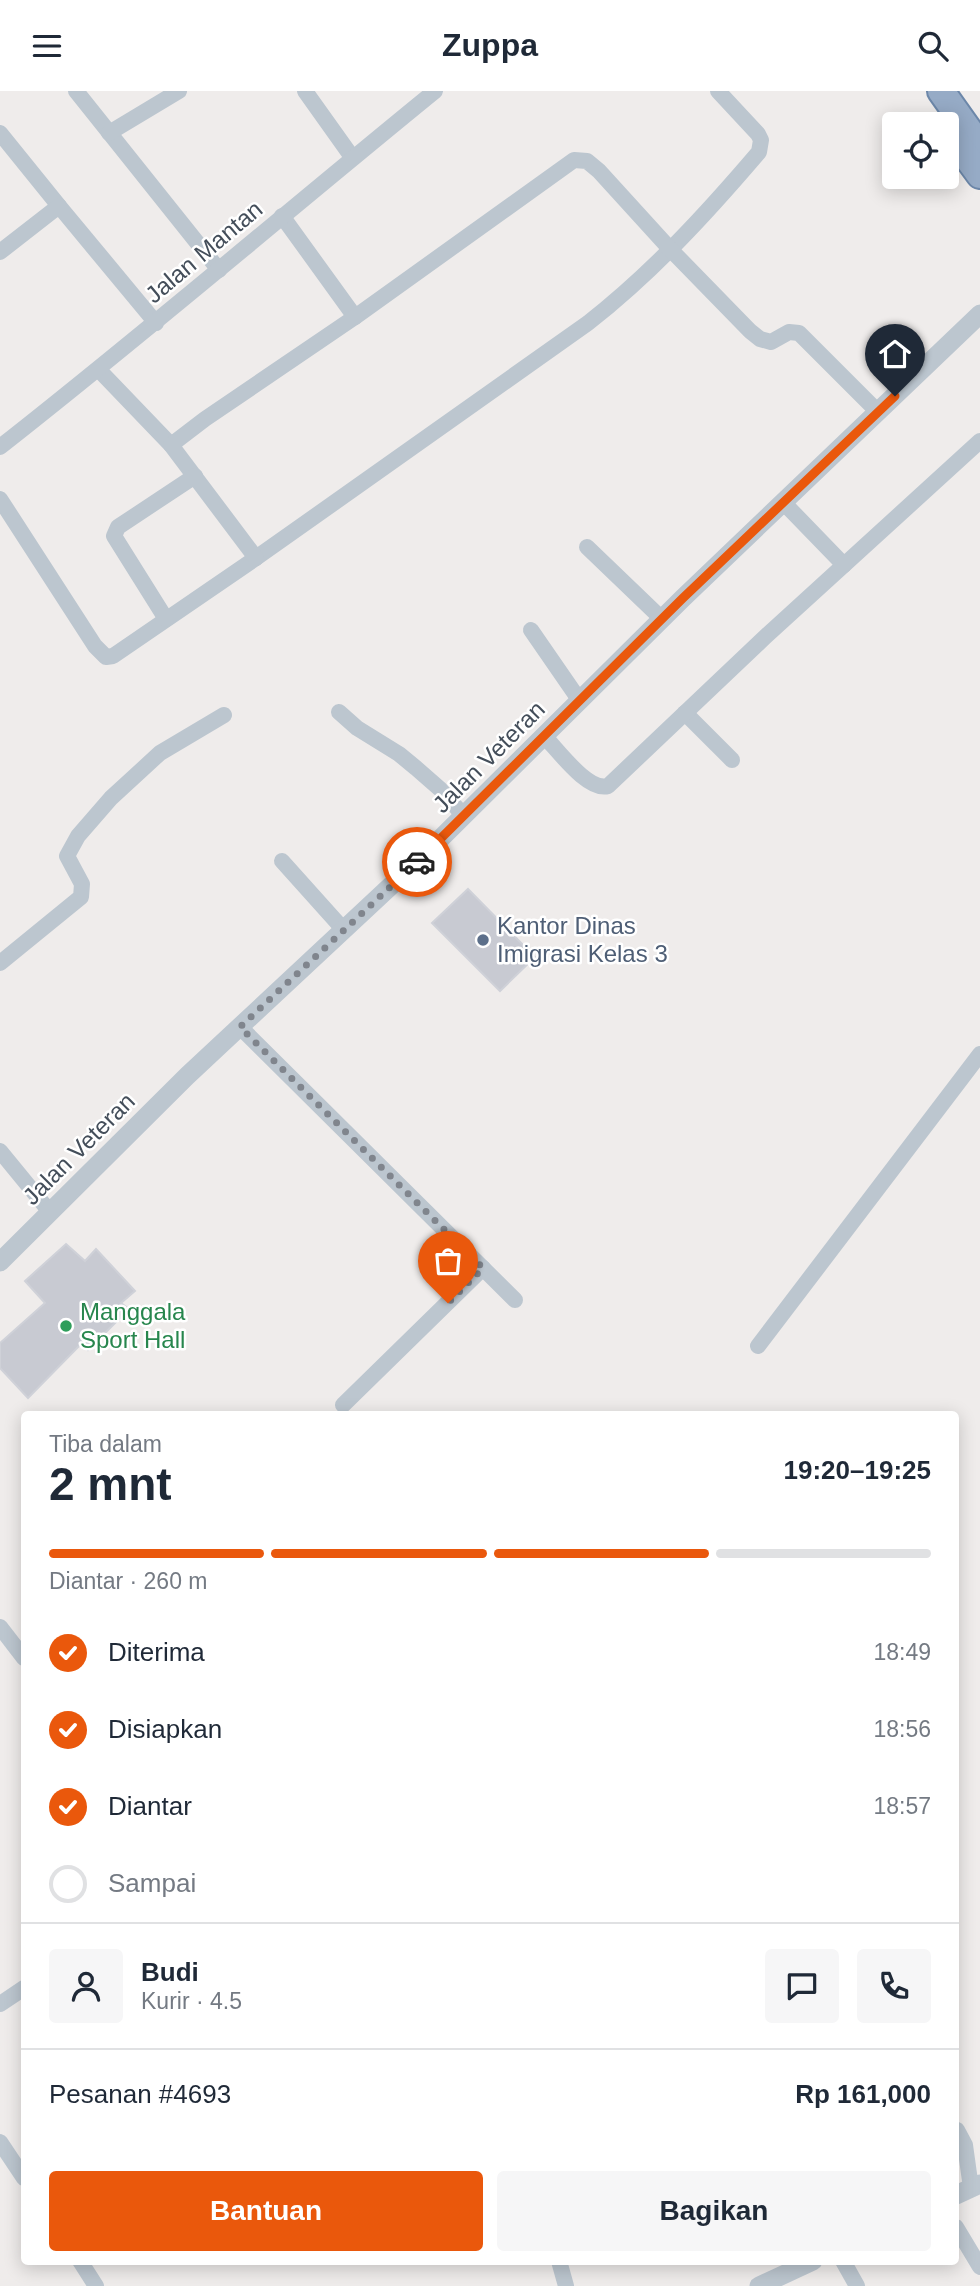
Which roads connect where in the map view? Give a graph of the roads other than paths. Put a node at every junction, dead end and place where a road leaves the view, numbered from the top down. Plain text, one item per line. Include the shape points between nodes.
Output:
1 (76, 91) edge
2 (179, 91) edge
3 (305, 91) edge
4 (435, 91) edge
5 (718, 91) edge
6 (920, 91) edge
7 (941, 91) edge
8 (963, 128) edge
9 (0, 133) edge
10 (109, 133) junction
11 (352, 157) junction
12 (980, 175) edge
13 (59, 206) junction
14 (282, 216) junction
15 (670, 249) junction
16 (0, 252) edge
17 (219, 270) junction
18 (980, 314) edge
19 (355, 317) junction
20 (156, 323) junction
21 (99, 369) junction
22 (878, 412) junction
23 (980, 440) edge
24 (171, 445) junction
25 (0, 447) edge
26 (195, 477) junction
27 (0, 499) edge
28 (783, 502) junction
29 (587, 547) dead end
30 (256, 558) junction
31 (844, 565) junction
32 (166, 619) junction
33 (662, 619) junction
34 (531, 630) dead end
35 (580, 701) junction
36 (339, 712) dead end
37 (685, 713) junction
38 (224, 715) dead end
39 (544, 736) junction
40 (732, 760) dead end
41 (464, 815) junction
42 (282, 861) dead end
43 (343, 929) junction
44 (0, 963) edge
45 (240, 1027) junction
46 (980, 1054) edge
47 (0, 1151) edge
48 (50, 1212) junction
49 (0, 1262) edge
50 (483, 1268) junction
51 (515, 1300) dead end
52 (758, 1346) dead end
53 (343, 1405) dead end
54 (0, 1627) edge
55 (21, 1654) edge
56 (21, 1990) edge
57 (0, 2004) edge
58 (959, 2134) edge
59 (0, 2143) edge
60 (21, 2174) edge
61 (969, 2189) edge
62 (959, 2232) edge
63 (82, 2265) edge
64 (560, 2265) edge
65 (804, 2265) edge
66 (845, 2265) edge
67 (980, 2267) edge
68 (89, 2284) edge
69 (566, 2286) edge
70 (759, 2286) edge
71 (857, 2286) edge

1 - 10 street
2 - 10 street
3 - 11 street
4 - 11 street, Jalan Mantan
5 - 15 street via 758,134 759,152
6 - 8 highway
7 - 8 highway
8 - 12 highway
9 - 13 street
10 - 17 street
11 - 14 street, Jalan Mantan
13 - 16 street
13 - 20 street
14 - 17 street, Jalan Mantan
14 - 19 street
15 - 19 street via 599,170 587,161 574,160
15 - 22 street via 760,339 771,342 789,332 799,333
15 - 30 street via 588,323
17 - 20 street, Jalan Mantan
18 - 22 street, Jalan Veteran
19 - 24 street
20 - 21 street, Jalan Mantan
21 - 24 street
21 - 25 street, Jalan Mantan
22 - 28 street, Jalan Veteran
23 - 31 street
24 - 26 street
26 - 30 street
26 - 32 street via 118,527 114,536
27 - 32 street via 106,657
28 - 31 street
28 - 33 street, Jalan Veteran
29 - 33 street
30 - 32 street
31 - 37 street
33 - 35 street, Jalan Veteran
34 - 35 street
35 - 39 street, Jalan Veteran
36 - 41 street via 416,768
37 - 39 street via 602,788 587,782
37 - 40 street
38 - 44 street via 160,754 111,798 68,852 82,884 81,897
39 - 41 street, Jalan Veteran
41 - 43 street, Jalan Veteran
42 - 43 street
43 - 45 street, Jalan Veteran
45 - 48 street, Jalan Veteran
45 - 50 street
46 - 52 street
47 - 48 street
48 - 49 street, Jalan Veteran
50 - 51 street
50 - 53 street
54 - 55 street
56 - 57 street
58 - 61 street via 965,2145
59 - 60 street
62 - 67 street
63 - 68 street
64 - 69 street
65 - 70 street
66 - 71 street

